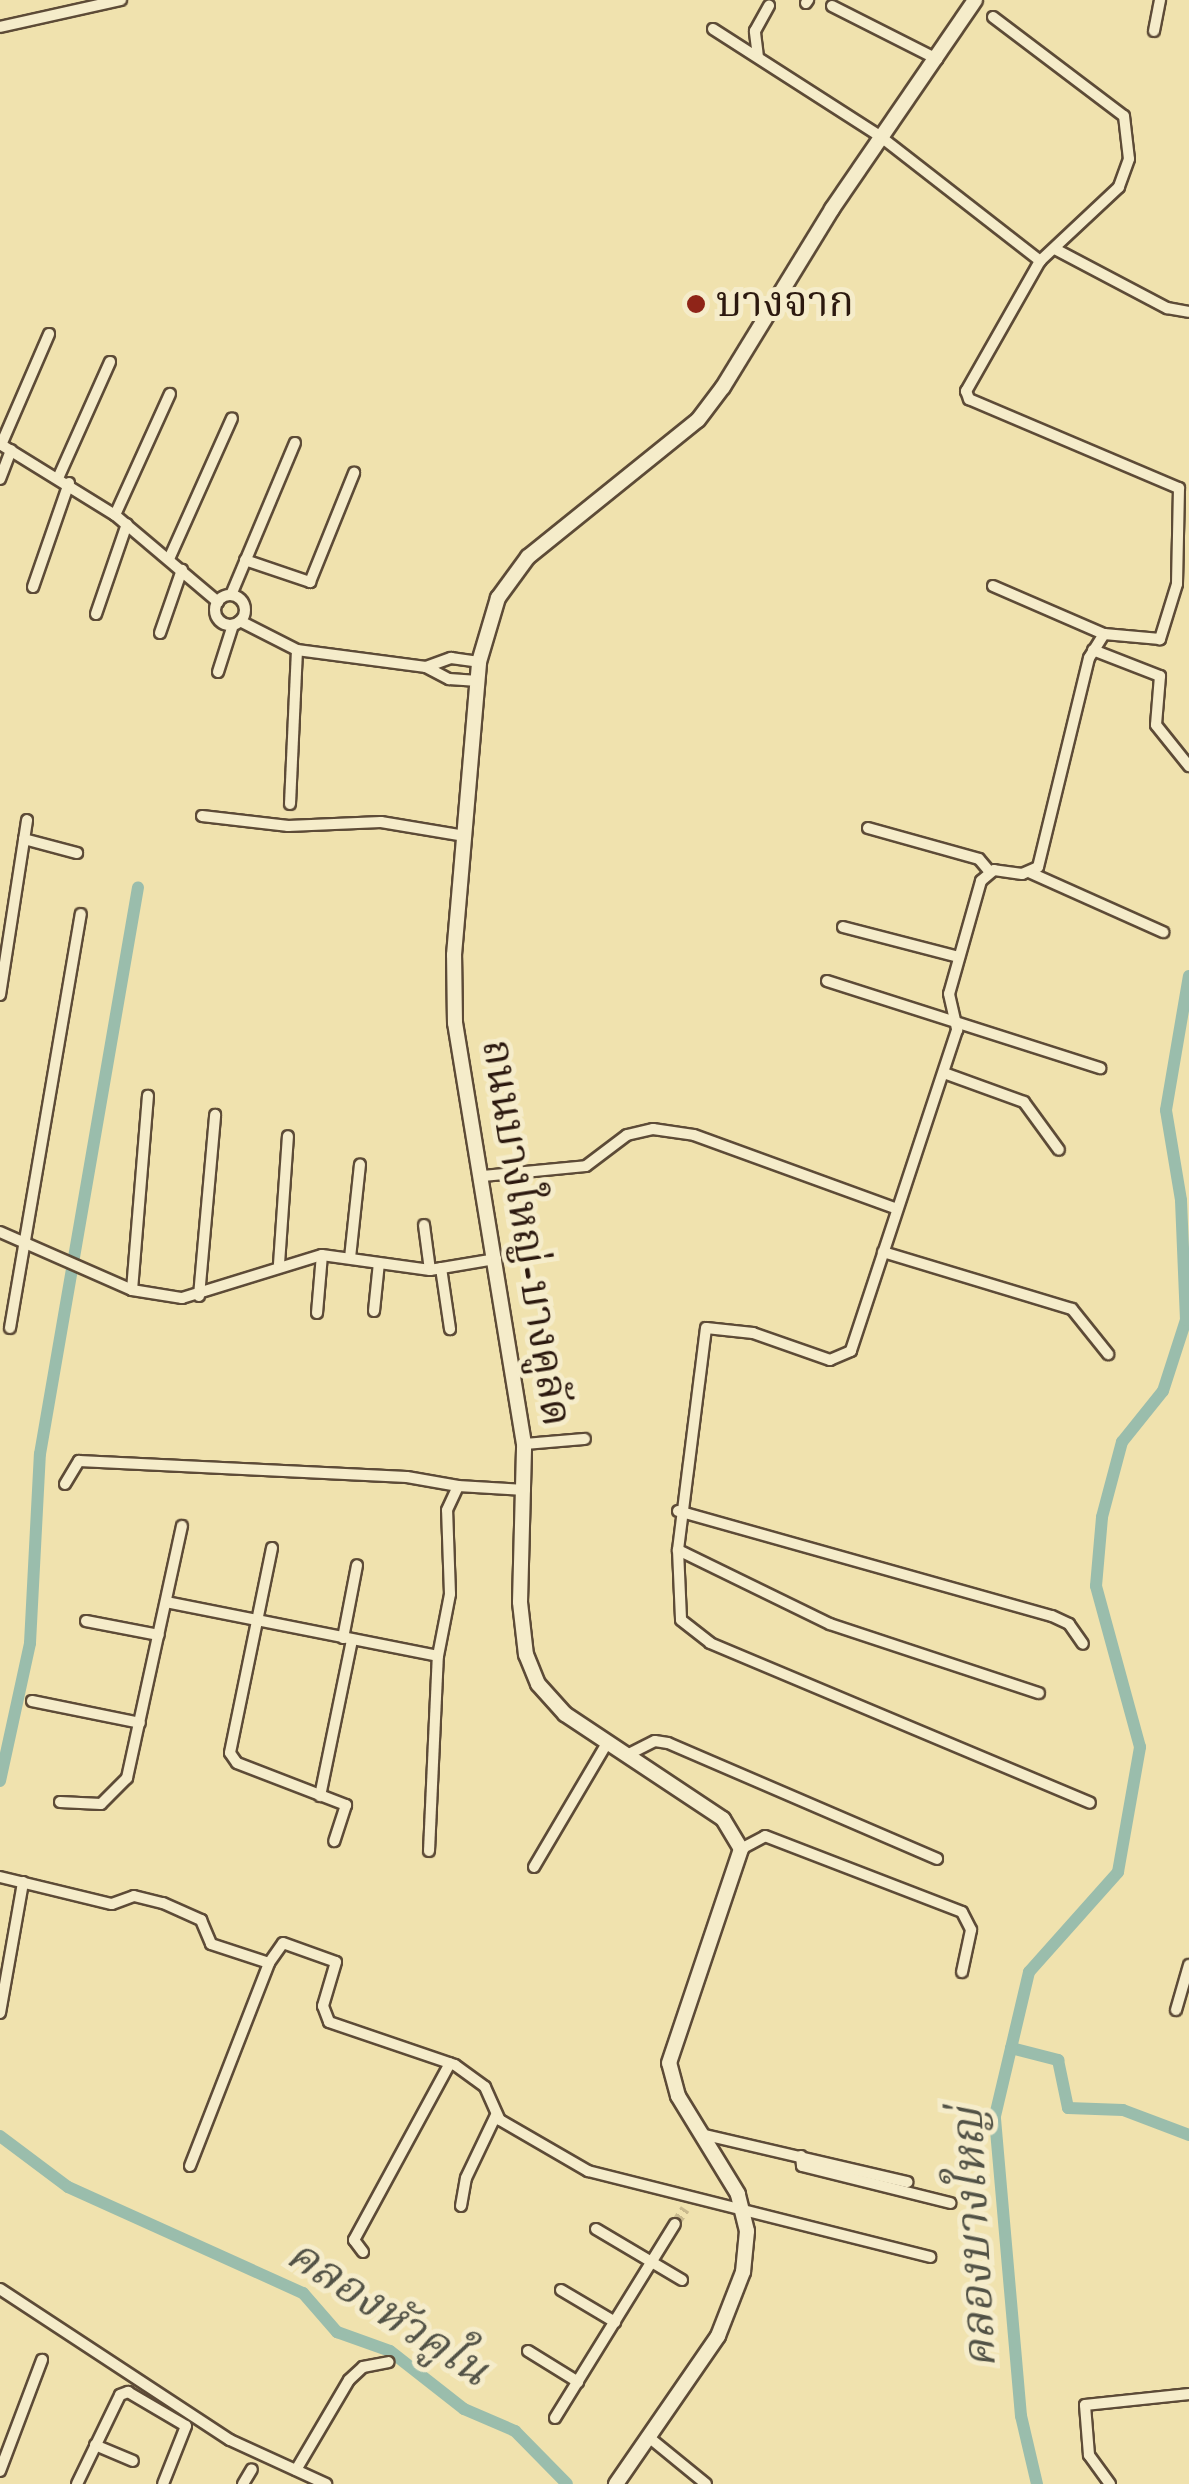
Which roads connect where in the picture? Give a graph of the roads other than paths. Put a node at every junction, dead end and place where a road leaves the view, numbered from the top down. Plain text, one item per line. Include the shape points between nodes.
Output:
1 (122, 0) edge
2 (1160, 0) edge
3 (769, 6) dead end
4 (832, 6) dead end
5 (981, 8) edge
6 (0, 27) edge
7 (713, 29) dead end
8 (1154, 31) dead end
9 (758, 57) junction
10 (937, 59) junction
11 (882, 137) junction
12 (1055, 249) junction
13 (1040, 261) junction
14 (1189, 312) edge
15 (50, 334) dead end
16 (110, 362) dead end
17 (170, 394) dead end
18 (232, 418) dead end
19 (294, 443) dead end
20 (4, 446) edge
21 (354, 473) dead end
22 (59, 476) junction
23 (0, 479) edge
24 (69, 483) junction
25 (115, 515) junction
26 (126, 524) junction
27 (170, 558) junction
28 (245, 560) junction
29 (182, 570) junction
30 (993, 586) dead end
31 (34, 587) dead end
32 (231, 595) junction
33 (218, 602) junction
34 (96, 614) dead end
35 (237, 623) junction
36 (160, 633) dead end
37 (1104, 634) junction
38 (298, 650) junction
39 (1094, 650) junction
40 (479, 662) junction
41 (426, 667) junction
42 (218, 672) dead end
43 (478, 681) junction
44 (1189, 766) edge
45 (290, 804) dead end
46 (202, 816) dead end
47 (27, 820) dead end
48 (868, 828) dead end
49 (465, 836) junction
50 (24, 839) junction
51 (76, 852) dead end
52 (990, 872) junction
53 (1031, 872) junction
54 (82, 914) dead end
55 (843, 927) dead end
56 (1163, 932) dead end
57 (959, 958) junction
58 (827, 981) dead end
59 (0, 994) edge
60 (955, 1022) junction
61 (1100, 1068) dead end
62 (944, 1073) junction
63 (148, 1096) dead end
64 (215, 1115) dead end
65 (288, 1136) dead end
66 (1059, 1150) dead end
67 (360, 1165) dead end
68 (484, 1176) junction
69 (897, 1209) junction
70 (424, 1224) dead end
71 (0, 1232) edge
72 (25, 1244) junction
73 (883, 1252) junction
74 (322, 1256) junction
75 (350, 1258) junction
76 (496, 1260) junction
77 (378, 1262) junction
78 (279, 1264) junction
79 (435, 1269) junction
80 (132, 1290) junction
81 (199, 1296) junction
82 (374, 1311) dead end
83 (317, 1313) dead end
84 (10, 1328) dead end
85 (450, 1329) dead end
86 (1108, 1354) dead end
87 (586, 1439) dead end
88 (524, 1444) junction
89 (65, 1484) dead end
90 (458, 1486) junction
91 (525, 1490) junction
92 (678, 1511) junction
93 (182, 1526) dead end
94 (272, 1548) dead end
95 (678, 1550) junction
96 (358, 1565) dead end
97 (166, 1602) junction
98 (256, 1620) junction
99 (86, 1621) dead end
100 (159, 1635) junction
101 (348, 1639) junction
102 (1083, 1644) dead end
103 (438, 1656) junction
104 (1039, 1693) dead end
105 (32, 1701) dead end
106 (140, 1723) junction
107 (607, 1743) junction
108 (626, 1755) junction
109 (320, 1796) junction
110 (60, 1802) dead end
111 (1090, 1803) dead end
112 (334, 1841) dead end
113 (741, 1849) junction
114 (429, 1852) dead end
115 (937, 1859) dead end
116 (534, 1867) dead end
117 (0, 1876) edge
118 (23, 1882) junction
119 (269, 1962) junction
120 (1189, 1965) edge
121 (962, 1972) dead end
122 (1176, 2010) dead end
123 (0, 2012) edge
124 (450, 2063) junction
125 (496, 2115) junction
126 (701, 2134) junction
127 (801, 2156) junction
128 (190, 2166) dead end
129 (907, 2182) dead end
130 (950, 2203) dead end
131 (461, 2206) dead end
132 (744, 2212) junction
133 (675, 2224) tunnel mouth
134 (596, 2230) dead end
135 (363, 2252) dead end
136 (930, 2258) dead end
137 (652, 2262) junction
138 (682, 2280) dead end
139 (0, 2289) edge
140 (561, 2290) dead end
141 (615, 2322) junction
142 (528, 2351) dead end
143 (42, 2360) dead end
144 (390, 2362) dead end
145 (578, 2382) junction
146 (1189, 2394) edge
147 (555, 2418) dead end
148 (651, 2439) junction
149 (95, 2445) junction
150 (3, 2451) edge
151 (133, 2461) dead end
152 (252, 2469) dead end
153 (296, 2470) junction
154 (0, 2471) edge
155 (77, 2484) edge
156 (163, 2484) edge
157 (243, 2484) edge
158 (326, 2484) edge
159 (616, 2484) edge
160 (706, 2484) edge
161 (1110, 2484) edge

1 - 6 street
2 - 8 street
3 - 9 street via 755,31
4 - 10 street
5 - 10 street, ถนนบางใหญ่-บางคูลัด
5 - 12 street via 1106,98 1128,122 1129,159 1119,187
7 - 9 street
9 - 11 street
10 - 11 street, ถนนบางใหญ่-บางคูลัด
11 - 13 street
11 - 40 street, ถนนบางใหญ่-บางคูลัด via 724,388 686,430 528,557 498,598
12 - 13 street
12 - 14 street via 1167,308
13 - 37 street via 966,384 969,399 1179,488 1180,566 1160,638
15 - 20 street
16 - 22 street
17 - 25 street
18 - 27 street
19 - 28 street
20 - 22 street
20 - 23 street
21 - 28 street via 310,582
22 - 24 street
24 - 25 street
24 - 31 street
25 - 26 street
26 - 27 street
26 - 34 street
27 - 29 street
28 - 32 street
29 - 33 street
29 - 36 street
30 - 37 street
32 - 33 street
32 - 35 street via 245,607
33 - 35 street via 218,618
35 - 38 street
35 - 42 street
37 - 39 street
38 - 41 street
38 - 45 street
39 - 44 street via 1160,676 1156,725
39 - 53 street via 1071,718 1040,861
40 - 41 street via 451,658
40 - 43 street, ถนนบางใหญ่-บางคูลัด
41 - 43 street via 449,680
43 - 49 street, ถนนบางใหญ่-บางคูลัด
46 - 49 street via 288,826 381,822
47 - 50 street
48 - 52 street via 979,860
49 - 68 street, ถนนบางใหญ่-บางคูลัด via 455,1023
50 - 51 street
50 - 59 street
52 - 53 street
52 - 57 street
53 - 56 street
54 - 72 street
55 - 57 street
57 - 60 street via 949,994
58 - 60 street
60 - 61 street
60 - 62 street
62 - 66 street via 1024,1102
62 - 69 street
63 - 80 street
64 - 81 street
65 - 78 street
67 - 75 street
68 - 69 street via 586,1166 628,1135 653,1129 694,1135
68 - 76 street, ถนนบางใหญ่-บางคูลัด
69 - 73 street
70 - 79 street
71 - 72 street
72 - 80 street
72 - 84 street
73 - 86 street via 1072,1309
73 - 92 street via 844,1358 830,1360 718,1325 706,1328
74 - 75 street
74 - 78 street
74 - 83 street
75 - 77 street
76 - 79 street
76 - 88 street, ถนนบางใหญ่-บางคูลัด
77 - 79 street
77 - 82 street
78 - 81 street
79 - 85 street
80 - 81 street
87 - 88 street
88 - 91 street, ถนนบางใหญ่-บางคูลัด
89 - 90 street via 79,1462 407,1477
90 - 91 street
90 - 103 street via 448,1504 450,1594
91 - 107 street, ถนนบางใหญ่-บางคูลัด via 520,1602 526,1655 544,1693
92 - 95 street
92 - 102 street via 1052,1616 1069,1624
93 - 97 street
94 - 98 street
95 - 104 street via 830,1624
95 - 111 street via 682,1620 710,1643
96 - 101 street
97 - 98 street
97 - 100 street
98 - 101 street
98 - 109 street via 232,1758
99 - 100 street
100 - 106 street
101 - 103 street
101 - 109 street
103 - 114 street
105 - 106 street
106 - 110 street via 124,1783 100,1804
107 - 108 street, ถนนบางใหญ่-บางคูลัด
107 - 116 street
108 - 113 street, ถนนบางใหญ่-บางคูลัด via 723,1819
108 - 115 street via 654,1741 668,1743
109 - 112 street via 348,1808
113 - 121 street via 765,1836 962,1912 971,1930
113 - 126 street via 669,2063 674,2088
117 - 118 street
118 - 119 street via 112,1904 134,1896 163,1904 201,1920 211,1944
118 - 123 street
119 - 124 street via 283,1943 333,1957 335,1973 323,2006 329,2022
119 - 128 street
120 - 122 street
124 - 125 street via 478,2079
124 - 135 street via 354,2240
125 - 131 street via 466,2178
125 - 132 street via 588,2171 687,2204
126 - 127 street
126 - 132 street
127 - 129 street
127 - 130 street via 802,2166
132 - 136 street
132 - 148 street via 745,2261 728,2317
133 - 137 street
134 - 137 street
137 - 138 street
137 - 141 street
139 - 153 street via 230,2440
140 - 141 street
141 - 145 street
142 - 145 street
143 - 150 street
144 - 153 street via 363,2367 349,2380
145 - 147 street
146 - 161 street via 1085,2405 1088,2455
148 - 159 street
148 - 160 street
149 - 151 street
149 - 155 street
149 - 156 street via 120,2395 134,2392 187,2429
150 - 154 street
152 - 157 street
153 - 158 street

